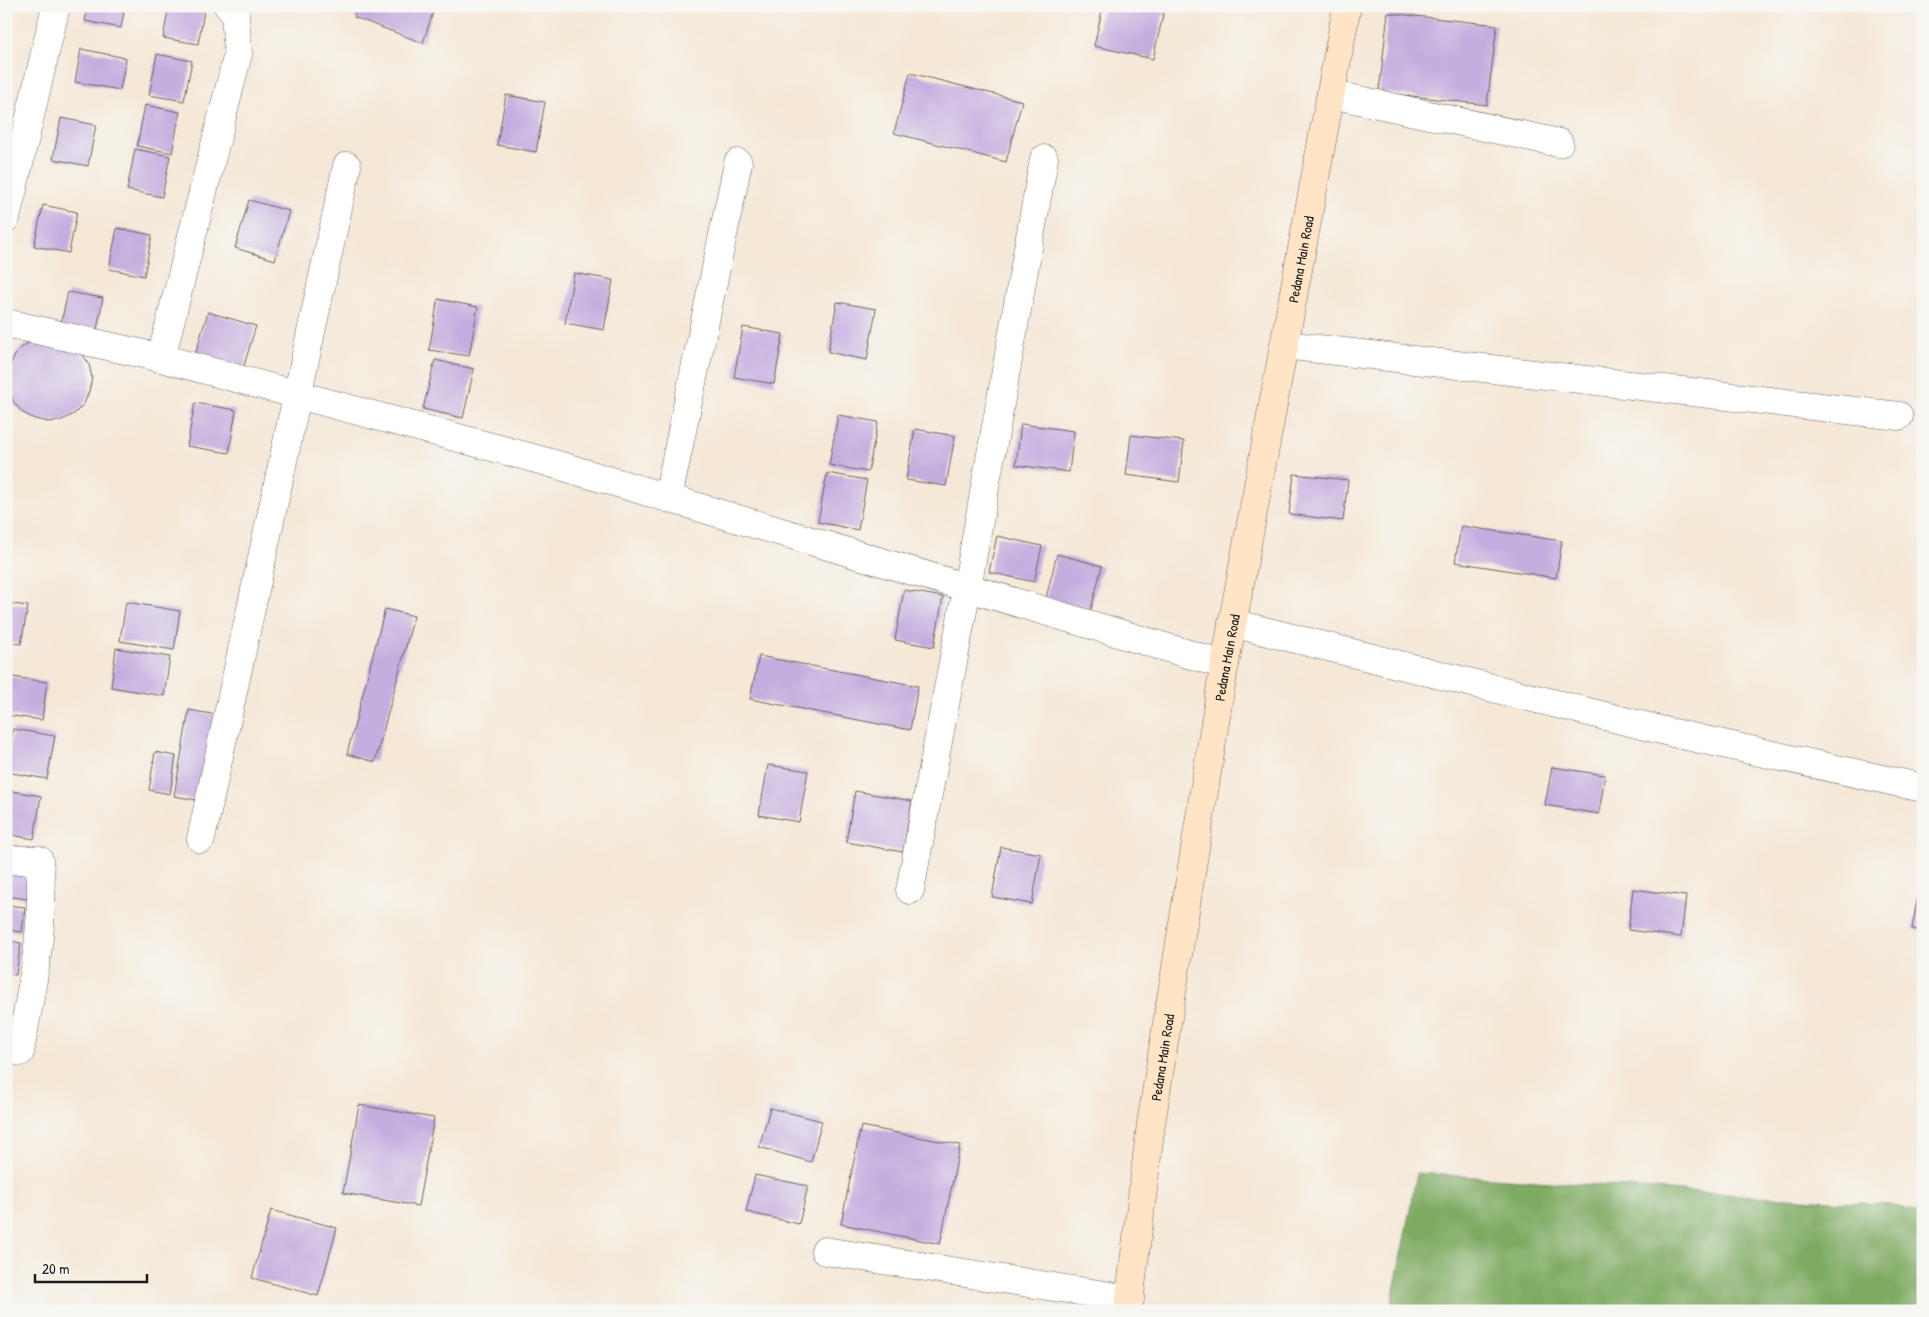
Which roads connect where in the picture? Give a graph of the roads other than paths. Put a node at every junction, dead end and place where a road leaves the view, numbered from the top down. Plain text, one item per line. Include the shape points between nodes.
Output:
1 (56, 6) edge
2 (228, 6) edge
3 (1347, 6) edge
4 (1331, 94) junction
5 (1559, 143) dead end
6 (1044, 160) dead end
7 (738, 163) dead end
8 (347, 166) dead end
9 (6, 218) edge
10 (6, 323) edge
11 (1284, 345) junction
12 (161, 358) junction
13 (296, 394) junction
14 (1899, 416) dead end
15 (668, 498) junction
16 (967, 588) junction
17 (1232, 623) junction
18 (1225, 665) junction
19 (1923, 788) edge
20 (201, 838) dead end
21 (6, 860) edge
22 (910, 890) dead end
23 (20, 1052) dead end
24 (826, 1251) dead end
25 (1129, 1305) edge

1 - 9 street
2 - 12 street via 235,14 238,54
3 - 4 main road, Pedana Main Road
4 - 5 street
4 - 11 main road, Pedana Main Road
6 - 16 street
7 - 15 street
8 - 13 street
10 - 12 street
11 - 14 street
11 - 17 main road, Pedana Main Road
12 - 13 street
13 - 15 street
13 - 20 street
15 - 16 street
16 - 18 street
16 - 22 street
17 - 18 main road, Pedana Main Road
17 - 19 street via 1673,733
18 - 25 main road, Pedana Main Road via 1151,1124
21 - 23 street via 39,860 42,880 39,948
24 - 25 street

